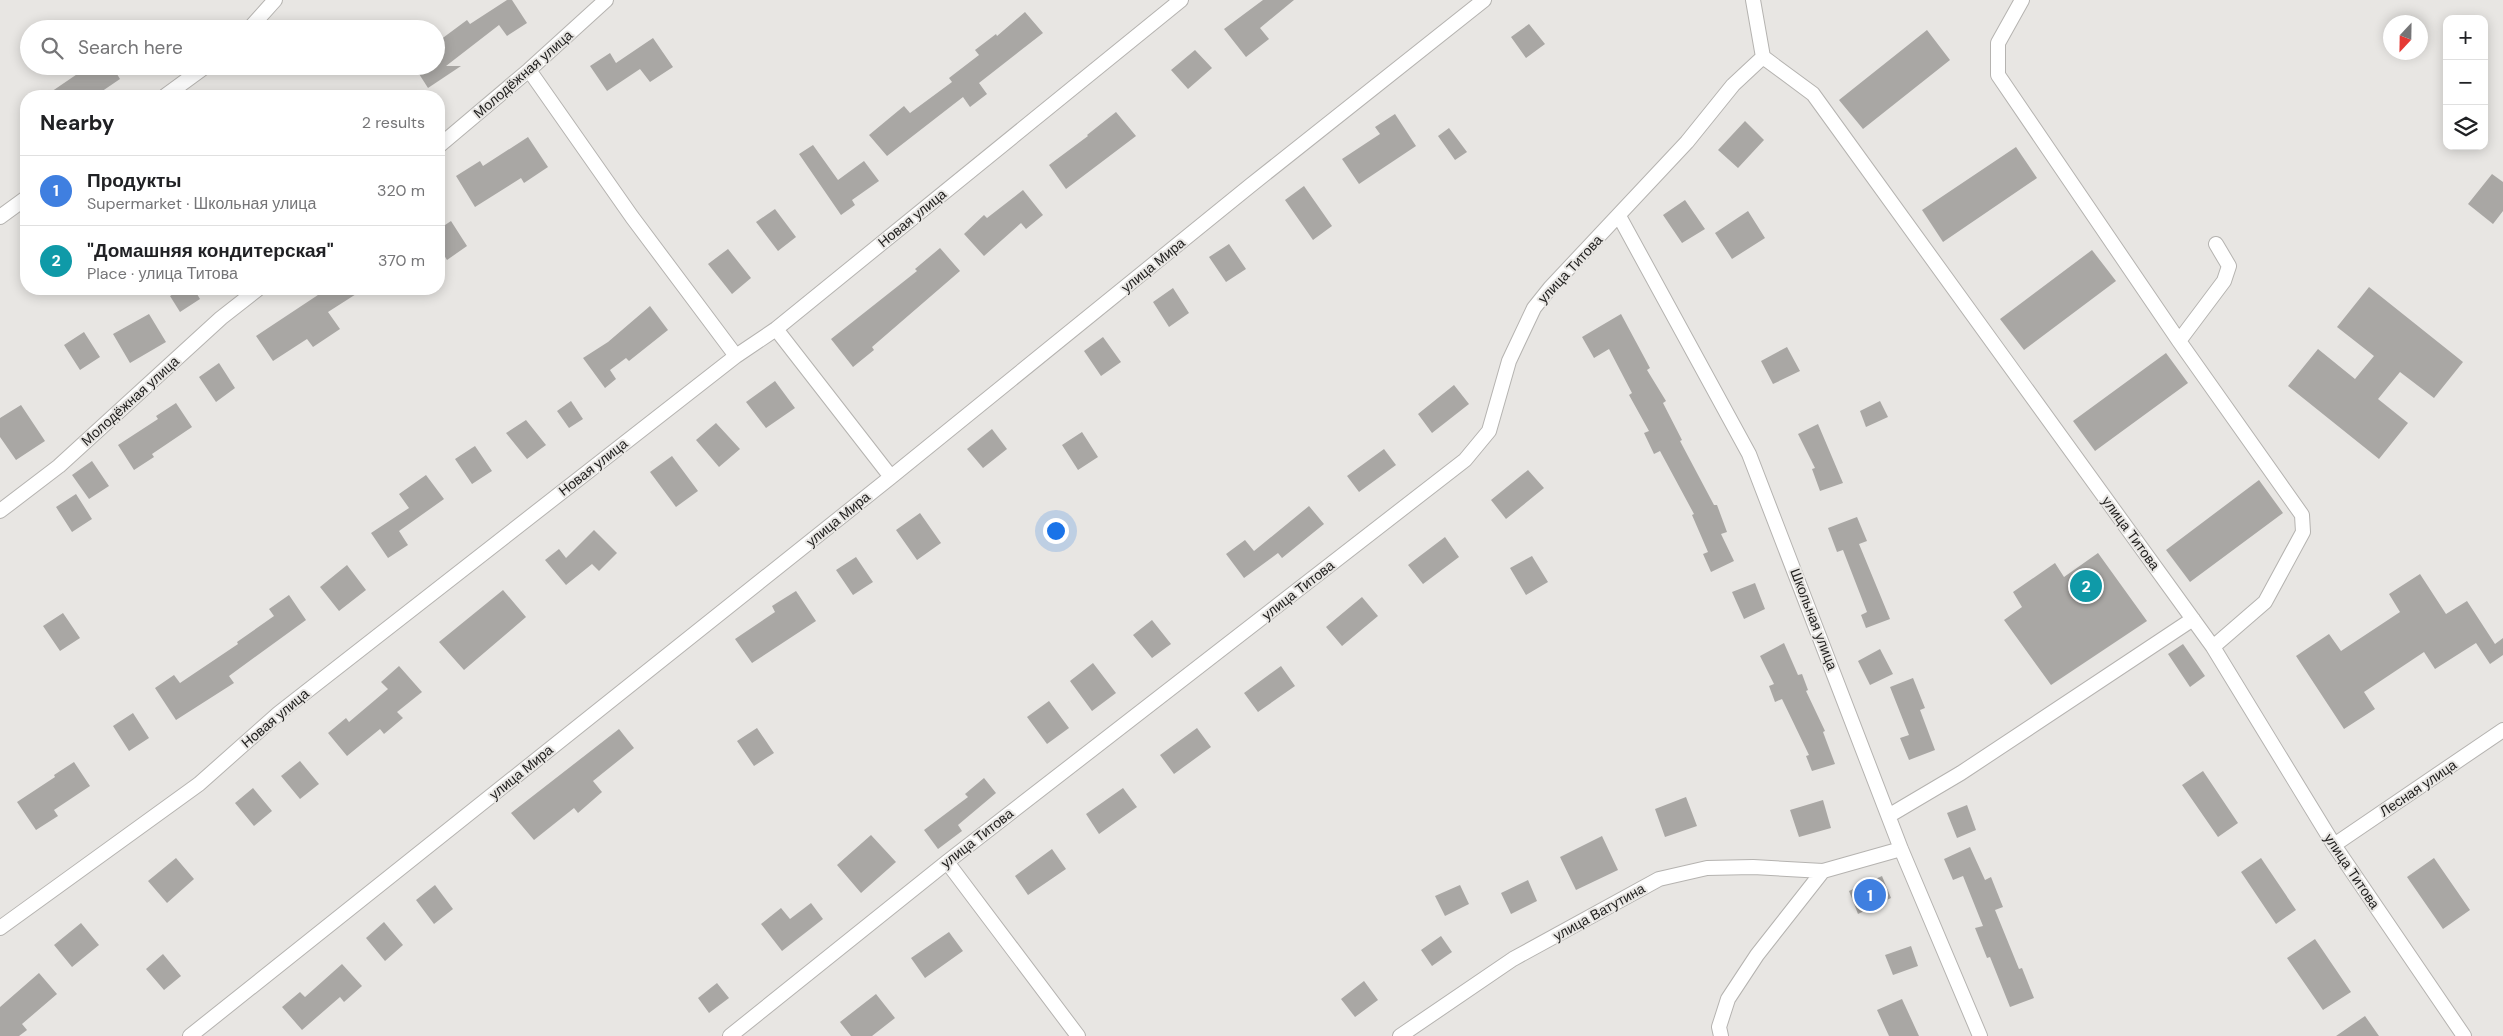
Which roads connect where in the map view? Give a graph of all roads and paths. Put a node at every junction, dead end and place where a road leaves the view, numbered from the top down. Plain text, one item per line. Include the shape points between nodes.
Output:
1 (275, 0) edge
2 (606, 0) edge
3 (1181, 0) edge
4 (1484, 0) edge
5 (1753, 0) edge
6 (2022, 0) edge
7 (258, 20) edge
8 (1763, 57) junction
9 (529, 70) junction
10 (194, 75) edge
11 (173, 90) edge
12 (445, 141) edge
13 (20, 202) edge
14 (1619, 216) junction
15 (0, 217) edge
16 (2216, 244) dead end
17 (250, 295) edge
18 (776, 329) junction
19 (2179, 341) junction
20 (736, 356) junction
21 (891, 477) junction
22 (0, 511) edge
23 (2193, 619) junction
24 (2213, 646) junction
25 (2503, 730) edge
26 (1890, 815) junction
27 (2334, 845) junction
28 (1901, 849) junction
29 (947, 862) junction
30 (1823, 871) junction
31 (0, 928) edge
32 (190, 1036) edge
33 (730, 1036) edge
34 (1078, 1036) edge
35 (1400, 1036) edge
36 (1721, 1036) edge
37 (1980, 1036) edge
38 (2464, 1036) edge

1 - 7 street
2 - 9 street, Молодёжная улица
3 - 18 street, Новая улица
4 - 21 street, улица Мира
5 - 8 street
6 - 19 street via 1998,43 1998,75
8 - 14 street, улица Титова via 1733,85 1687,142
8 - 23 street, улица Титова via 1813,94
9 - 12 street, Молодёжная улица
9 - 20 street via 632,217
10 - 11 street
13 - 15 street
14 - 26 street, Школьная улица via 1749,454
14 - 29 street, улица Титова via 1534,308 1509,361 1490,431 1465,460
16 - 19 street via 2229,266 2224,281
17 - 22 street, Молодёжная улица via 59,466
18 - 20 street, Новая улица
18 - 21 street
19 - 24 street via 2302,515 2303,532 2265,602
20 - 31 street, Новая улица via 279,713 199,784
21 - 32 street, улица Мира
23 - 24 street, улица Титова
23 - 26 street via 1961,773
24 - 27 street, улица Титова
25 - 27 street, Лесная улица
26 - 28 street, Школьная улица
27 - 38 street, улица Титова
28 - 30 street, улица Ватутина
28 - 37 street, Школьная улица
29 - 33 street, улица Титова
29 - 34 street
30 - 35 street, улица Ватутина via 1707,868 1659,879 1513,959
30 - 36 street via 1756,954 1728,999 1719,1026

